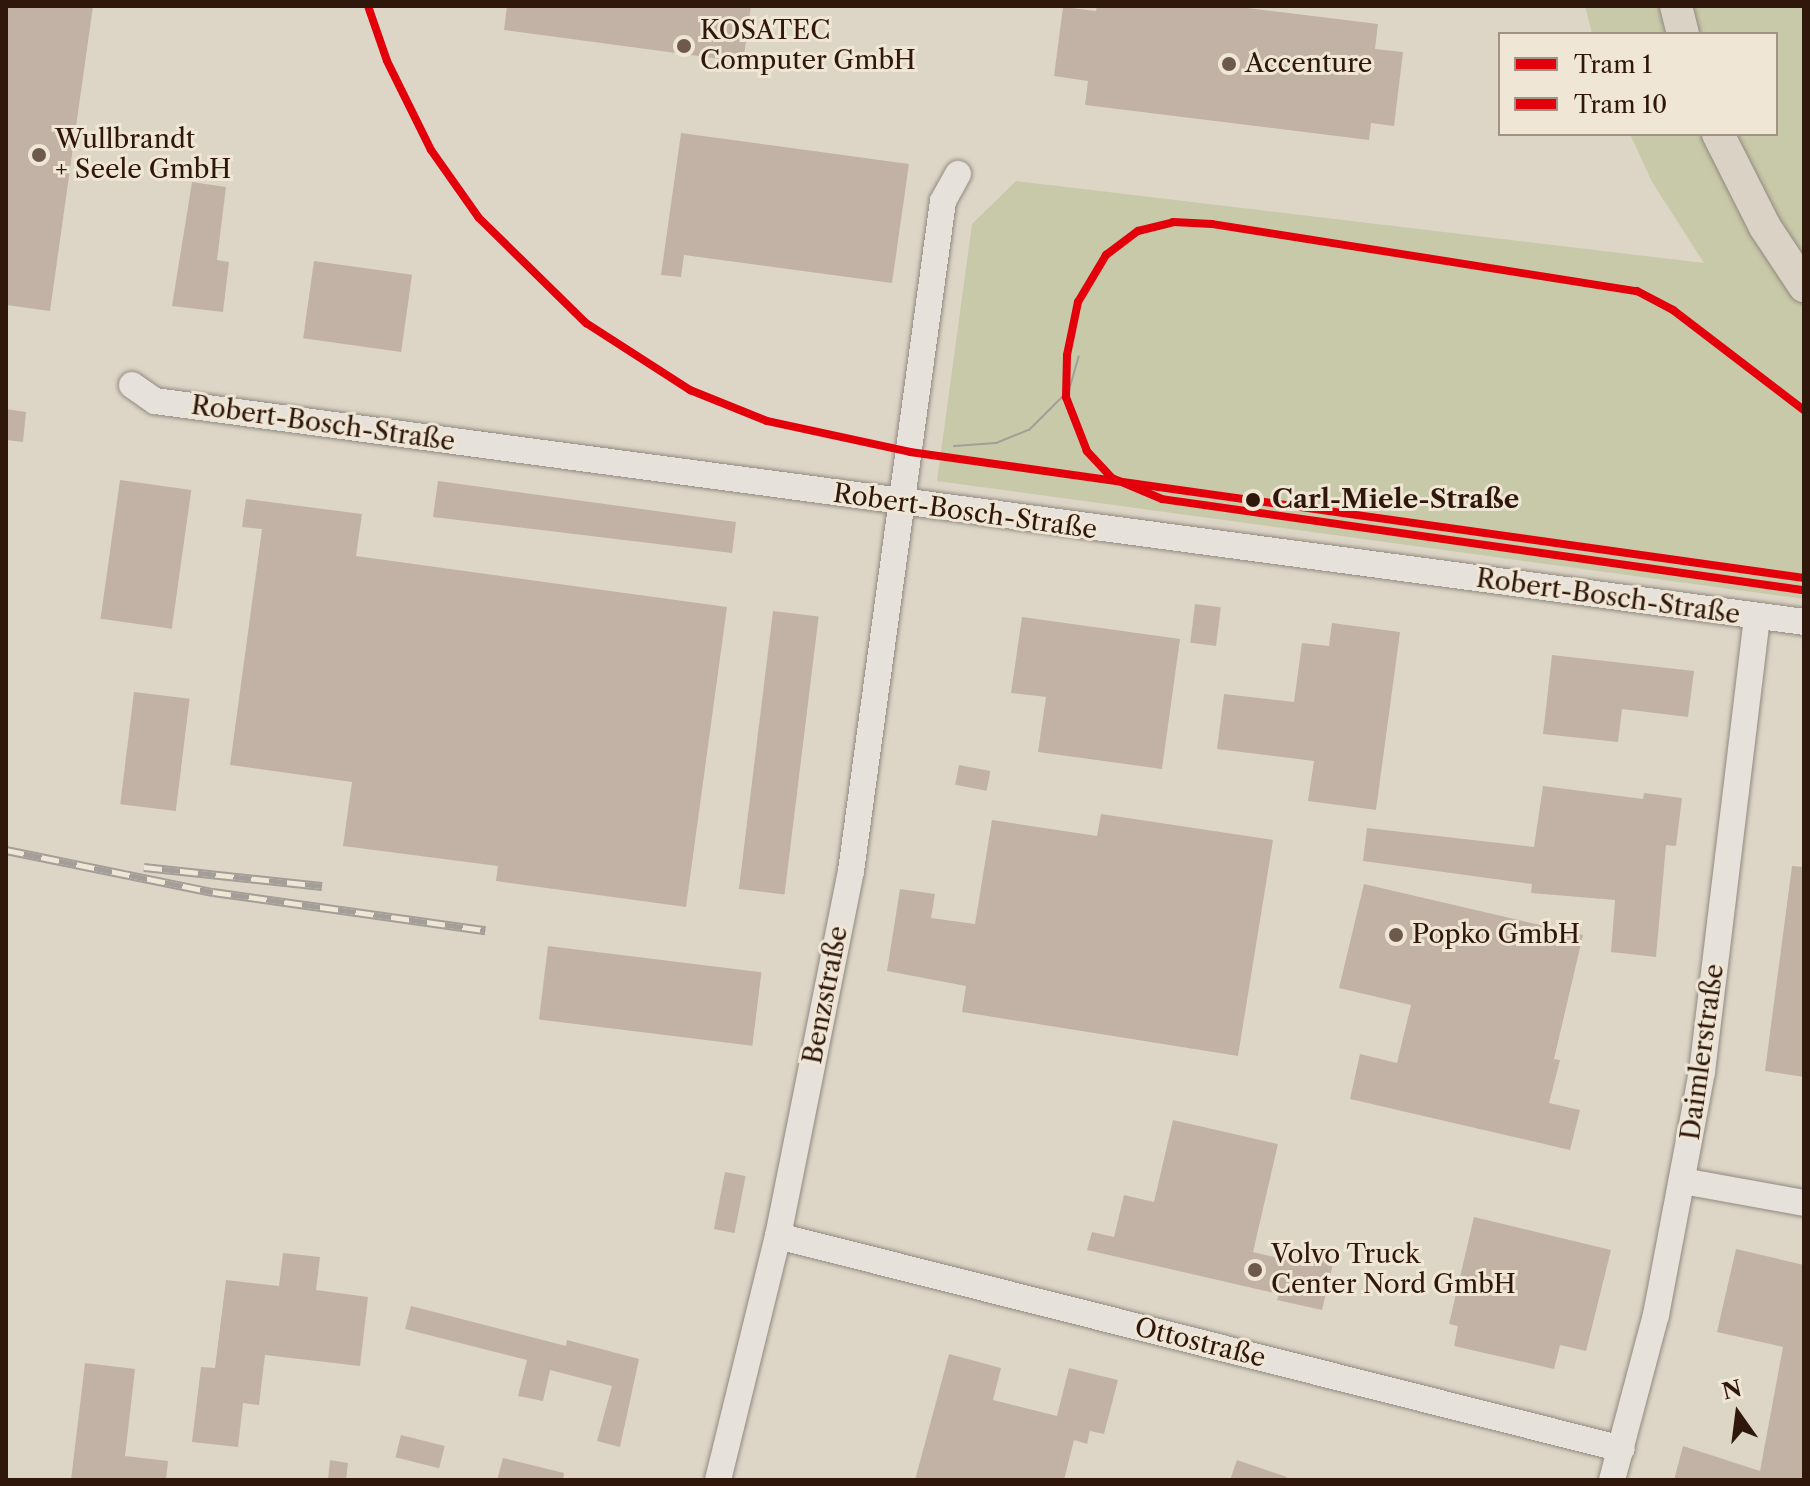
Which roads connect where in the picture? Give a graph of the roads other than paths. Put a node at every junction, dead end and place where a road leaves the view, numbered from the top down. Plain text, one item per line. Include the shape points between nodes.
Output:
1 (1676, 6) edge
2 (1682, 32) edge
3 (1719, 136) edge
4 (958, 174) dead end
5 (1804, 286) edge
6 (132, 385) dead end
7 (902, 504) junction
8 (1757, 617) junction
9 (1804, 622) edge
10 (1683, 1181) junction
11 (1804, 1203) edge
12 (778, 1236) junction
13 (1622, 1449) junction
14 (718, 1480) edge
15 (1612, 1480) edge

1 - 2 main road
3 - 5 main road via 1765,227
4 - 7 street via 943,201
6 - 7 street, Robert-Bosch-Straße via 155,401
7 - 8 street, Robert-Bosch-Straße
7 - 12 street, Benzstraße via 851,871
8 - 9 street, Robert-Bosch-Straße
8 - 10 street, Daimlerstraße via 1702,1072
10 - 11 street
10 - 13 street, Daimlerstraße
12 - 13 street, Ottostraße
12 - 14 street, Benzstraße
13 - 15 street, Daimlerstraße

